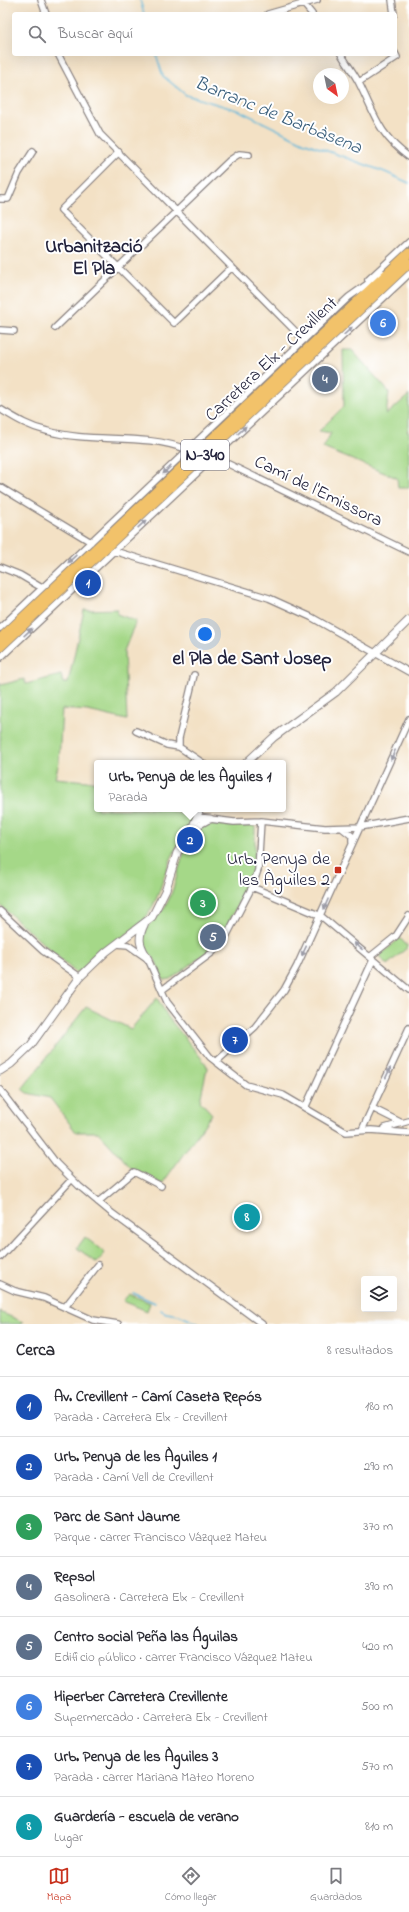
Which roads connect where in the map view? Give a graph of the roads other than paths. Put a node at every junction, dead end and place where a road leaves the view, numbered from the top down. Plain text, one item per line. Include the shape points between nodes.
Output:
1 (41, 0) edge
2 (317, 0) edge
3 (392, 0) edge
4 (302, 1) edge
5 (45, 12) edge
6 (273, 12) edge
7 (310, 12) edge
8 (394, 12) edge
9 (59, 56) edge
10 (342, 56) edge
11 (396, 56) edge
12 (359, 82) junction
13 (33, 151) dead end
14 (118, 152) junction
15 (249, 155) dead end
16 (409, 157) edge
17 (0, 199) edge
18 (176, 211) junction
19 (409, 242) edge
20 (407, 258) edge
21 (118, 266) junction
22 (232, 267) junction
23 (409, 268) edge
24 (409, 274) edge
25 (392, 290) junction
26 (349, 297) junction
27 (55, 328) dead end
28 (0, 330) edge
29 (14, 331) dead end
30 (304, 340) junction
31 (0, 409) edge
32 (188, 450) junction
33 (214, 457) junction
34 (0, 487) edge
35 (91, 542) junction
36 (114, 551) junction
37 (409, 552) edge
38 (0, 567) edge
39 (42, 588) junction
40 (409, 620) edge
41 (0, 628) edge
42 (0, 639) edge
43 (0, 647) edge
44 (375, 653) junction
45 (0, 658) edge
46 (409, 672) edge
47 (194, 675) dead end
48 (409, 719) edge
49 (136, 731) dead end
50 (179, 747) junction
51 (198, 760) edge
52 (249, 760) edge
53 (199, 812) edge
54 (198, 818) junction
55 (409, 818) edge
56 (210, 819) junction
57 (261, 821) junction
58 (360, 827) junction
59 (342, 828) junction
60 (192, 829) junction
61 (352, 843) junction
62 (252, 887) junction
63 (0, 911) edge
64 (321, 916) junction
65 (409, 916) edge
66 (144, 924) junction
67 (129, 935) junction
68 (139, 940) junction
69 (117, 944) junction
70 (132, 948) junction
71 (372, 958) junction
72 (148, 959) junction
73 (80, 977) junction
74 (162, 990) junction
75 (409, 990) edge
76 (409, 1028) edge
77 (216, 1062) junction
78 (0, 1072) edge
79 (0, 1090) edge
80 (305, 1108) junction
81 (372, 1108) junction
82 (409, 1121) edge
83 (402, 1123) junction
84 (362, 1130) junction
85 (374, 1131) junction
86 (409, 1133) edge
87 (72, 1179) junction
88 (161, 1186) dead end
89 (98, 1202) junction
90 (0, 1257) edge
91 (98, 1265) dead end
92 (0, 1284) edge
93 (65, 1307) junction
94 (118, 1324) edge
95 (262, 1324) edge

1 - 5 street
2 - 4 street
3 - 8 street
4 - 6 street
4 - 7 street
9 - 14 street via 100,134
10 - 12 street
11 - 12 street
12 - 16 street via 376,121 392,143
13 - 17 street via 19,173 8,199
14 - 18 street
14 - 21 street via 61,210
15 - 18 street via 239,154 230,160
18 - 21 street
18 - 22 street
19 - 26 street
20 - 26 street
20 - 42 highway, Carretera Elx - Crevillent / N-340
20 - 43 highway, Carretera Elx - Crevillent / N-340
21 - 22 street via 174,323
21 - 27 street
22 - 30 street
23 - 25 street
24 - 25 street
33 -> 25 street
26 - 30 street
28 - 29 street
30 - 32 street
31 - 32 street via 26,425 48,432 96,438 149,440 173,444
32 -> 35 street
36 -> 33 street
33 - 37 street, Camí de l'Emissora
34 - 35 street
35 -> 39 street
36 - 44 street via 269,598 310,617
45 -> 36 street
38 - 39 street via 20,574
39 - 41 street
40 - 44 street
44 - 46 street
44 - 52 street via 336,692 274,737
47 - 50 street
48 -> 58 street
49 - 50 street via 167,745
50 - 51 street
53 - 54 street
54 - 56 street
54 - 60 street
55 - 58 street
56 - 57 street via 234,822
56 - 60 street
57 - 59 street
57 - 62 street via 258,870
58 - 59 street
58 - 61 street
59 - 61 street via 352,836
60 - 66 street via 177,853 152,916
61 -> 64 street
62 - 64 street
62 - 74 street via 220,945 206,959
63 - 73 street via 43,951
71 -> 64 street
64 -> 77 street via 297,966 268,1012 256,1027
65 - 71 street via 396,936
66 - 67 street
66 - 68 street
67 - 68 street
67 - 69 street
67 - 70 street via 128,942
68 - 72 street
69 - 70 street
69 - 73 street
70 - 72 street
71 - 75 street
71 - 80 street
72 - 74 street
73 - 78 street via 31,1045
74 - 77 street via 167,1002
81 -> 76 street
77 - 80 street via 246,1085 283,1095
79 - 87 street via 43,1147
80 - 84 street via 346,1132
81 - 83 street
81 - 84 street
82 - 83 street
83 - 85 street
84 - 85 street
85 - 86 street
87 - 89 street
87 - 90 street
88 - 89 street via 134,1172
89 - 95 street
91 - 93 street
92 - 93 street
93 - 94 street via 93,1320

